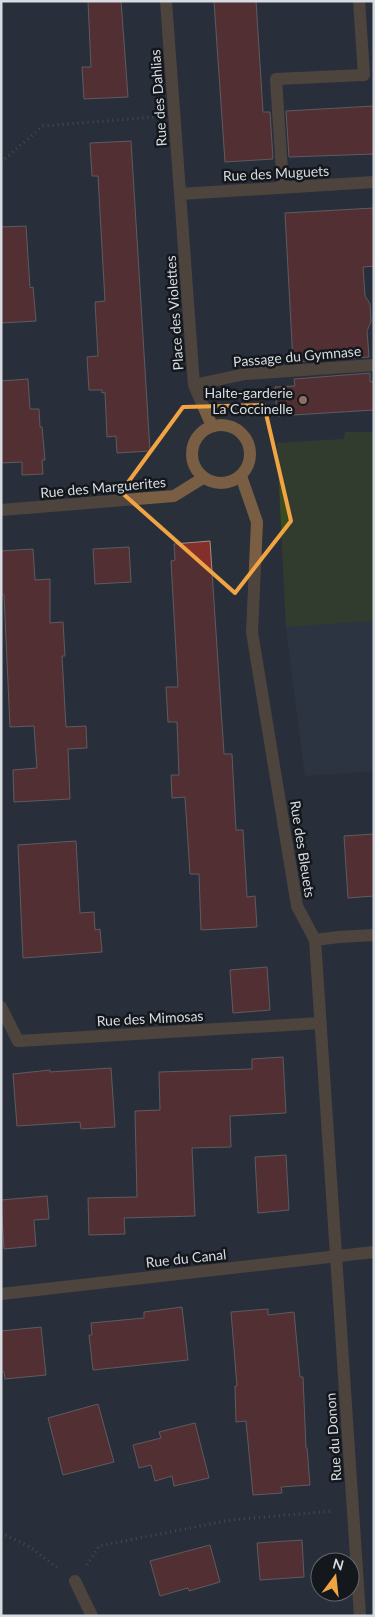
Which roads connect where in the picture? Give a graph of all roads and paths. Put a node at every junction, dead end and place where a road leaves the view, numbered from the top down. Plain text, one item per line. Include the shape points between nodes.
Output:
1 (166, 1) edge
2 (359, 1) edge
3 (174, 116) junction
4 (1, 162) edge
5 (374, 182) edge
6 (282, 187) junction
7 (180, 194) junction
8 (374, 365) edge
9 (194, 385) junction
10 (212, 426) junction
11 (241, 476) junction
12 (203, 478) junction
13 (1, 510) edge
14 (374, 935) edge
15 (315, 940) junction
16 (1, 1007) edge
17 (321, 1023) junction
18 (374, 1252) edge
19 (336, 1256) junction
20 (1, 1294) edge
21 (352, 1509) junction
22 (1, 1533) edge
23 (76, 1582) junction
24 (92, 1616) edge
25 (360, 1616) edge

1 - 3 street, Rue des Dahlias
2 - 6 street via 364,75 276,79
3 - 4 path via 42,126
3 - 7 street, Rue des Dahlias
5 - 6 street, Rue des Muguets
6 - 7 street, Rue des Muguets
7 - 9 street, Place des Violettes
8 - 9 street, Passage du Gymnase via 245,374
9 - 10 street, Place des Violettes
10 - 11 street via 234,428 246,438 250,461
10 - 12 street via 197,436 192,448 192,461
11 - 12 street via 224,484
11 - 15 street, Rue des Bleuets via 257,522 252,632 297,906
12 - 13 street, Rue des Marguerites via 174,496
14 - 15 street
15 - 17 street, Rue des Bleuets
16 - 17 street, Rue des Mimosas via 18,1041
17 - 19 street, Rue des Bleuets
18 - 19 street, Rue du Canal
19 - 20 street, Rue du Canal
19 - 21 street, Rue du Donon
21 - 23 path via 231,1520 99,1546
21 - 25 street, Rue du Donon
22 - 23 path via 30,1547
23 - 24 street

